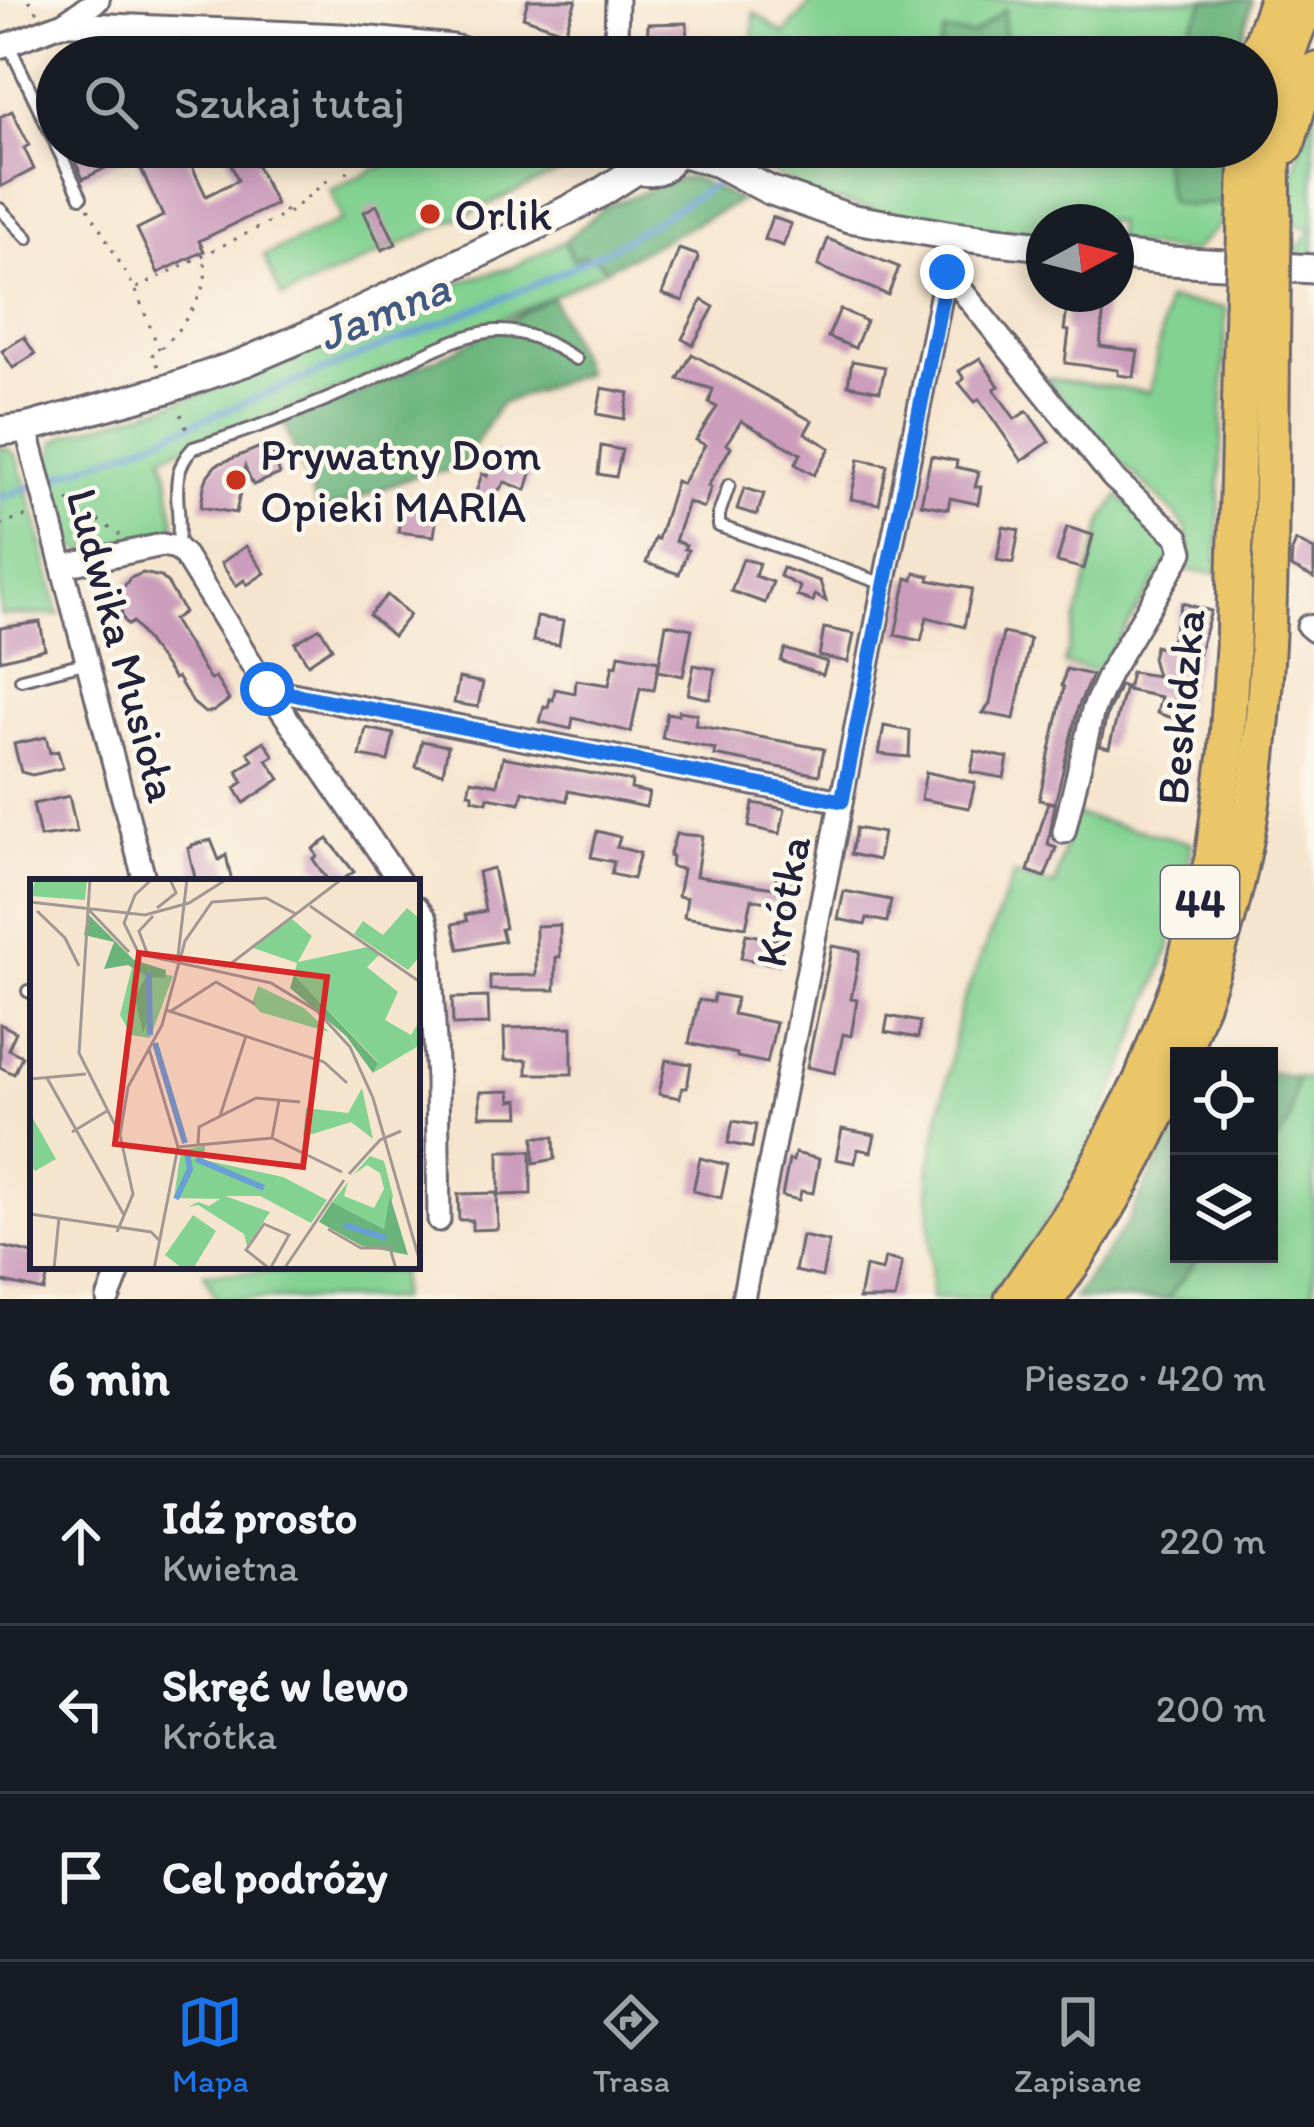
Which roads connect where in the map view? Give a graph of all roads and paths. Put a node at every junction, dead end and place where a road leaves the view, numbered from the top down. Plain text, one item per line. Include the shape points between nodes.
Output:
1 (29, 0) edge
2 (616, 0) edge
3 (1276, 0) edge
4 (1311, 0) edge
5 (107, 1) edge
6 (35, 8) dead end
7 (61, 25) junction
8 (109, 25) junction
9 (134, 26) junction
10 (339, 36) edge
11 (616, 36) edge
12 (1263, 36) edge
13 (4, 45) edge
14 (1314, 70) edge
15 (1278, 90) edge
16 (36, 107) edge
17 (67, 168) edge
18 (623, 168) edge
19 (726, 168) edge
20 (1251, 168) edge
21 (1266, 168) edge
22 (347, 171) dead end
23 (328, 180) dead end
24 (350, 180) dead end
25 (81, 196) joint
26 (282, 203) dead end
27 (0, 209) edge
28 (286, 214) junction
29 (1259, 218) junction
30 (953, 236) junction
31 (28, 238) dead end
32 (1026, 244) edge
33 (205, 255) junction
34 (1134, 257) edge
35 (1314, 269) edge
36 (947, 272) junction
37 (135, 289) junction
38 (1257, 310) junction
39 (160, 351) junction
40 (576, 359) dead end
41 (161, 373) dead end
42 (182, 414) dead end
43 (13, 429) edge
44 (193, 448) junction
45 (729, 485) dead end
46 (44, 500) junction
47 (0, 525) edge
48 (177, 548) junction
49 (141, 549) junction
50 (64, 566) junction
51 (884, 584) junction
52 (88, 662) junction
53 (21, 679) dead end
54 (267, 689) junction
55 (842, 801) junction
56 (1064, 832) dead end
57 (144, 879) edge
58 (398, 879) edge
59 (420, 911) edge
60 (1185, 1047) edge
61 (427, 1081) edge
62 (1170, 1087) edge
63 (440, 1220) dead end
64 (120, 1269) edge
65 (108, 1299) edge
66 (743, 1299) edge
67 (1012, 1299) edge
68 (1047, 1299) edge

1 - 6 path
2 - 11 street
3 - 12 main road
4 - 15 main road, 44
5 - 7 street
5 - 8 street
5 - 9 street
7 - 8 street
7 - 13 street
8 - 9 street
9 - 10 street
13 - 16 lane
14 - 29 main road
17 - 25 lane
18 - 43 street via 597,195 320,330 167,389
19 - 30 street via 849,218
20 - 29 main road, Beskidzka / 44
21 - 29 main road, 44
22 - 24 path
23 - 28 path
25 - 37 path
26 - 28 path
27 - 31 lane
28 - 33 path
29 - 38 main road, Beskidzka / 44, bridge
30 - 32 street
30 - 36 street, Krótka
33 - 37 path
33 - 39 path via 197,298
34 - 35 street
36 - 51 street, Krótka
36 - 56 street via 1112,478 1178,537 1182,552 1093,710
37 - 39 path
38 - 60 main road, Beskidzka / 44 via 1264,704 1226,928
38 - 67 main road, Beskidzka / 44 via 1226,754 1211,859 1181,976 1141,1080 1076,1205
39 - 41 path via 152,355
40 - 44 lane via 526,336 466,336
42 - 44 path
43 - 46 street, Ludwika Musioła
44 - 48 lane via 175,486
45 - 51 lane via 718,526
46 - 47 path
46 - 49 path
46 - 50 street, Ludwika Musioła
48 - 49 street
48 - 54 street
49 - 50 street
50 - 52 street, Ludwika Musioła
51 - 55 street, Krótka
52 - 53 lane
52 - 57 street, Ludwika Musioła
54 - 55 street
54 - 58 street
55 - 66 street, Krótka
59 - 61 street via 429,930
61 - 63 street
62 - 68 main road, Beskidzka / 44
64 - 65 street

